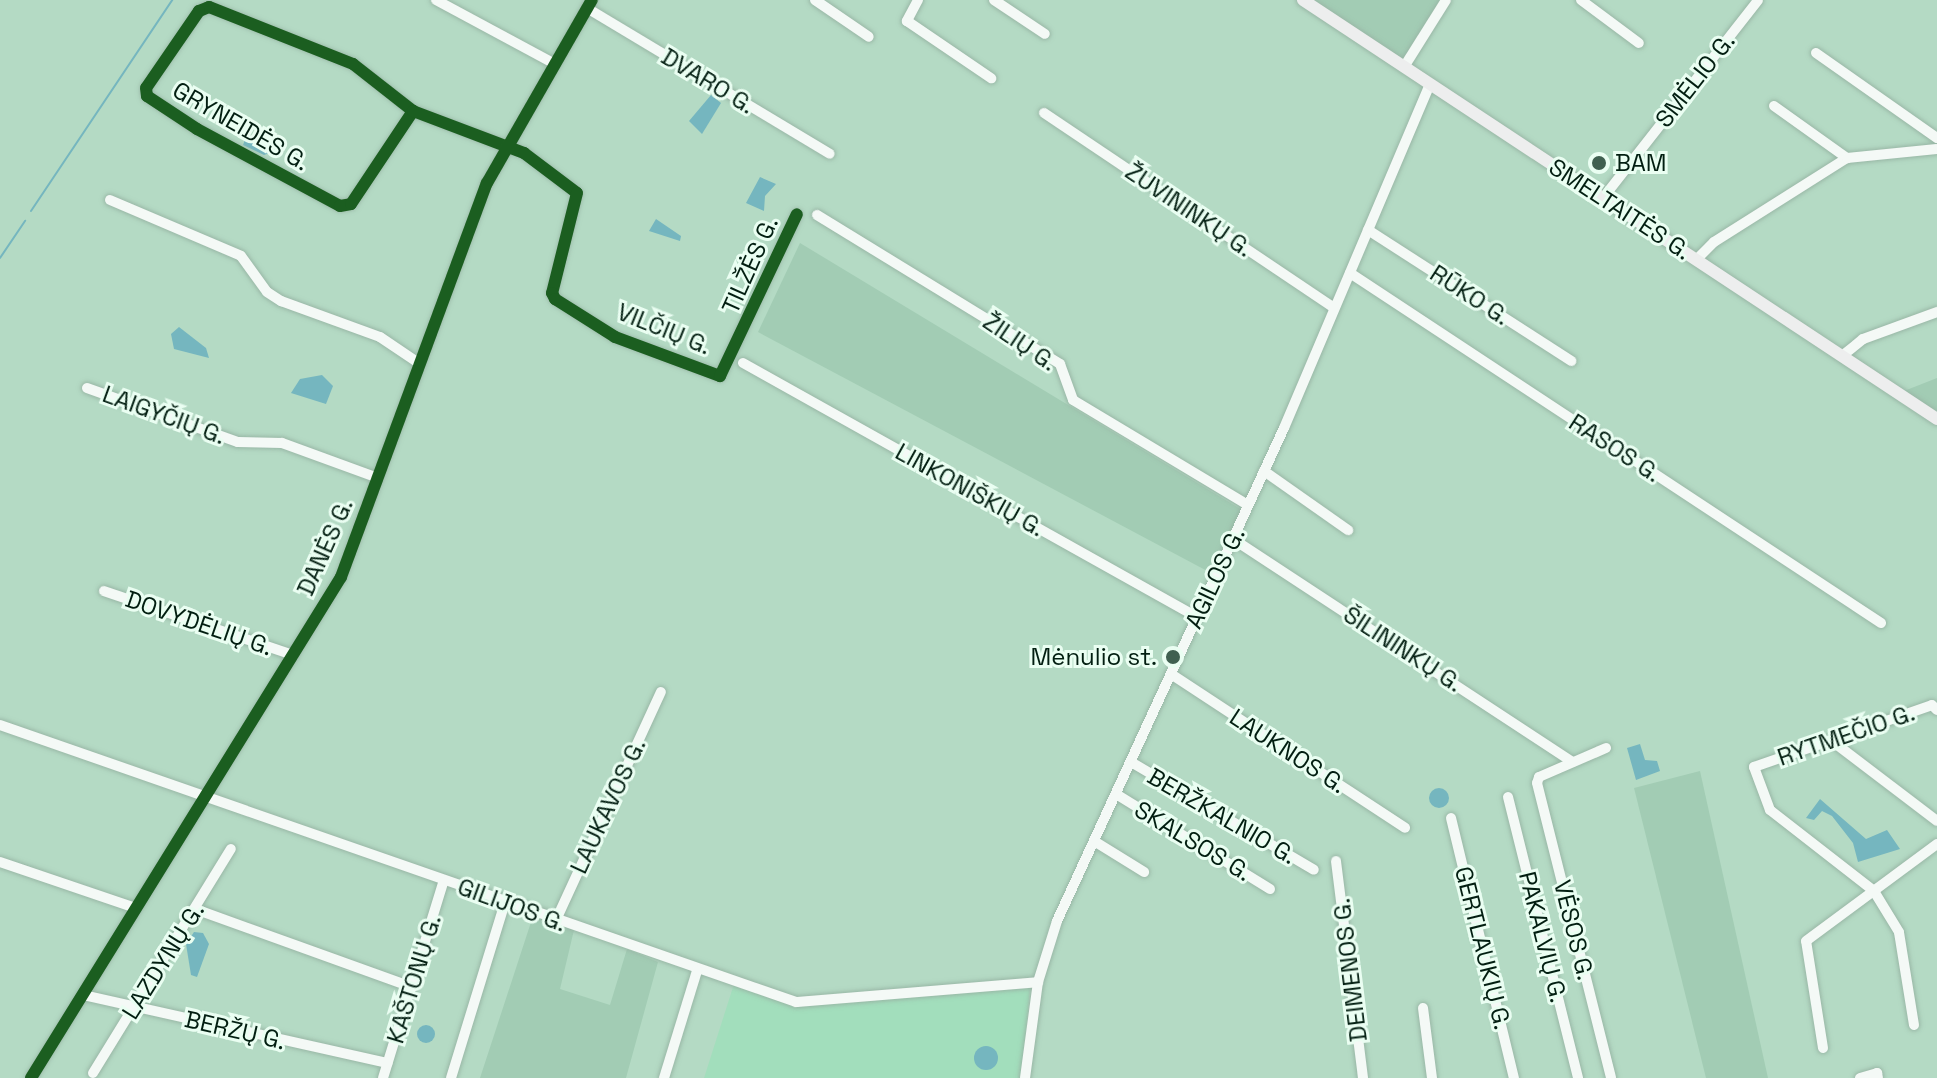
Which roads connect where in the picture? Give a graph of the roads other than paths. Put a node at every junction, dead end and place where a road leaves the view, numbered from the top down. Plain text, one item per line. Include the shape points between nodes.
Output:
1 (436, 0) edge
2 (815, 0) edge
3 (918, 0) edge
4 (994, 0) edge
5 (1303, 0) edge
6 (1446, 0) edge
7 (1581, 0) edge
8 (1758, 0) edge
9 (590, 4) edge
10 (1045, 34) dead end
11 (869, 37) dead end
12 (1639, 43) dead end
13 (1816, 53) dead end
14 (553, 63) junction
15 (1404, 67) junction
16 (991, 78) dead end
17 (1430, 84) junction
18 (1774, 106) dead end
19 (413, 111) junction
20 (1044, 113) dead end
21 (1937, 138) edge
22 (507, 145) junction
23 (1937, 149) edge
24 (830, 154) dead end
25 (1847, 158) junction
26 (1603, 198) junction
27 (110, 200) dead end
28 (797, 214) dead end
29 (817, 215) dead end
30 (1368, 230) junction
31 (1696, 260) junction
32 (1350, 273) junction
33 (1334, 308) junction
34 (1937, 312) edge
35 (1842, 356) junction
36 (1571, 361) dead end
37 (417, 362) junction
38 (743, 363) dead end
39 (720, 376) joint
40 (87, 388) dead end
41 (1937, 419) edge
42 (1264, 471) junction
43 (378, 478) junction
44 (1248, 505) junction
45 (1348, 530) dead end
46 (1233, 539) junction
47 (104, 591) dead end
48 (1197, 617) junction
49 (1881, 623) dead end
50 (293, 655) junction
51 (1171, 674) junction
52 (661, 692) dead end
53 (1937, 710) edge
54 (0, 725) edge
55 (1832, 741) junction
56 (1606, 748) dead end
57 (1131, 762) junction
58 (1572, 762) junction
59 (208, 794) junction
60 (1116, 794) junction
61 (1508, 797) dead end
62 (1451, 818) dead end
63 (1937, 821) edge
64 (1405, 828) dead end
65 (1094, 841) junction
66 (1937, 844) edge
67 (231, 849) dead end
68 (1336, 861) dead end
69 (0, 862) edge
70 (1314, 870) dead end
71 (1144, 872) dead end
72 (444, 880) junction
73 (1270, 889) dead end
74 (1874, 891) junction
75 (505, 902) junction
76 (136, 908) junction
77 (195, 909) junction
78 (556, 920) junction
79 (697, 971) junction
80 (1038, 982) junction
81 (412, 987) junction
82 (83, 995) junction
83 (136, 1007) junction
84 (1423, 1008) dead end
85 (1914, 1025) dead end
86 (1823, 1048) dead end
87 (388, 1063) junction
88 (93, 1073) dead end
89 (1878, 1076) edge
90 (31, 1078) edge
91 (383, 1078) edge
92 (451, 1078) edge
93 (664, 1078) edge
94 (1025, 1078) edge
95 (1363, 1078) edge
96 (1432, 1078) edge
97 (1514, 1078) edge
98 (1578, 1078) edge
99 (1611, 1078) edge
100 (1860, 1078) edge

1 - 14 street
2 - 11 street
3 - 16 street via 907,21
4 - 10 street
5 - 15 main road, SMELTAITĖS G.
6 - 15 street
7 - 12 street
8 - 26 street, SMĖLIO G.
9 - 14 street, DANĖS G.
9 - 24 street, DVARO G.
13 - 21 street
14 - 22 street, DANĖS G.
15 - 17 main road, SMELTAITĖS G.
17 - 26 main road, SMELTAITĖS G.
17 - 30 street, AGILOS G.
18 - 25 street
19 - 19 street, GRYNEIDĖS G. via 351,204 340,206 197,129 147,96 146,88 199,11 209,7 353,64
19 - 22 street, GRYNEIDĖS G.
20 - 33 street, ŽUVININKŲ G.
22 - 37 street, DANĖS G.
22 - 39 street, VILČIŲ G. via 577,193 552,293 555,299 615,337
23 - 25 street
25 - 31 street via 1714,242
26 - 31 main road, SMELTAITĖS G.
27 - 37 street via 241,256 267,292 281,301 380,337
28 - 39 street, TILŽĖS G.
29 - 44 street, ŽILIŲ G. via 1060,364 1073,400
30 - 32 street, AGILOS G.
30 - 36 street, RŪKO G.
31 - 35 main road, SMELTAITĖS G.
32 - 33 street, AGILOS G.
32 - 49 street, RASOS G.
33 - 42 street, AGILOS G.
34 - 35 street via 1863,339
35 - 41 main road, SMELTAITĖS G.
37 - 43 street, DANĖS G.
38 - 48 street, LINKONIŠKIŲ G.
40 - 43 street, LAIGYČIŲ G. via 238,442 282,443
42 - 44 street, AGILOS G.
42 - 45 street
43 - 50 street, DANĖS G. via 341,577
44 - 46 street, AGILOS G.
46 - 48 street, AGILOS G.
46 - 58 street, ŠILININKŲ G.
47 - 50 street, DOVYDĖLIŲ G.
48 - 51 street, AGILOS G.
50 - 59 street, DANĖS G.
51 - 57 street, AGILOS G.
51 - 64 street, LAUKNOS G.
52 - 78 street, LAUKAVOS G.
53 - 55 street, RYTMEČIO G. via 1932,705
54 - 59 street, GILIJOS G.
55 - 63 street
55 - 74 street, RYTMEČIO G. via 1754,767 1770,810
56 - 58 street
57 - 60 street, AGILOS G.
57 - 70 street, BERŽKALNIO G.
58 - 99 street, VĖSOS G. via 1537,783
59 - 72 street, GILIJOS G.
59 - 76 street, DANĖS G.
60 - 65 street, AGILOS G.
60 - 73 street, SKALSOS G.
61 - 98 street, PAKALVIŲ G.
62 - 97 street, GERTLAUKIŲ G.
65 - 71 street
65 - 80 street, AGILOS G. via 1057,921
66 - 74 street
67 - 77 street, LAZDYNŲ G.
68 - 95 street, DEIMENOS G.
69 - 76 street
72 - 75 street, GILIJOS G.
72 - 81 street, KAŠTONŲ G.
74 - 85 street via 1902,941
74 - 86 street via 1806,941
75 - 78 street, GILIJOS G.
75 - 92 street
76 - 82 street, DANĖS G.
77 - 81 street
77 - 83 street, LAZDYNŲ G.
78 - 79 street, GILIJOS G.
79 - 80 street, GILIJOS G. via 796,1002
79 - 93 street
80 - 94 street, AGILOS G.
81 - 87 street, KAŠTONŲ G.
82 - 83 street, BERŽŲ G.
82 - 90 street, DANĖS G.
83 - 87 street, BERŽŲ G.
83 - 88 street, LAZDYNŲ G.
84 - 96 street
87 - 91 street, KAŠTONŲ G.
89 - 100 street

